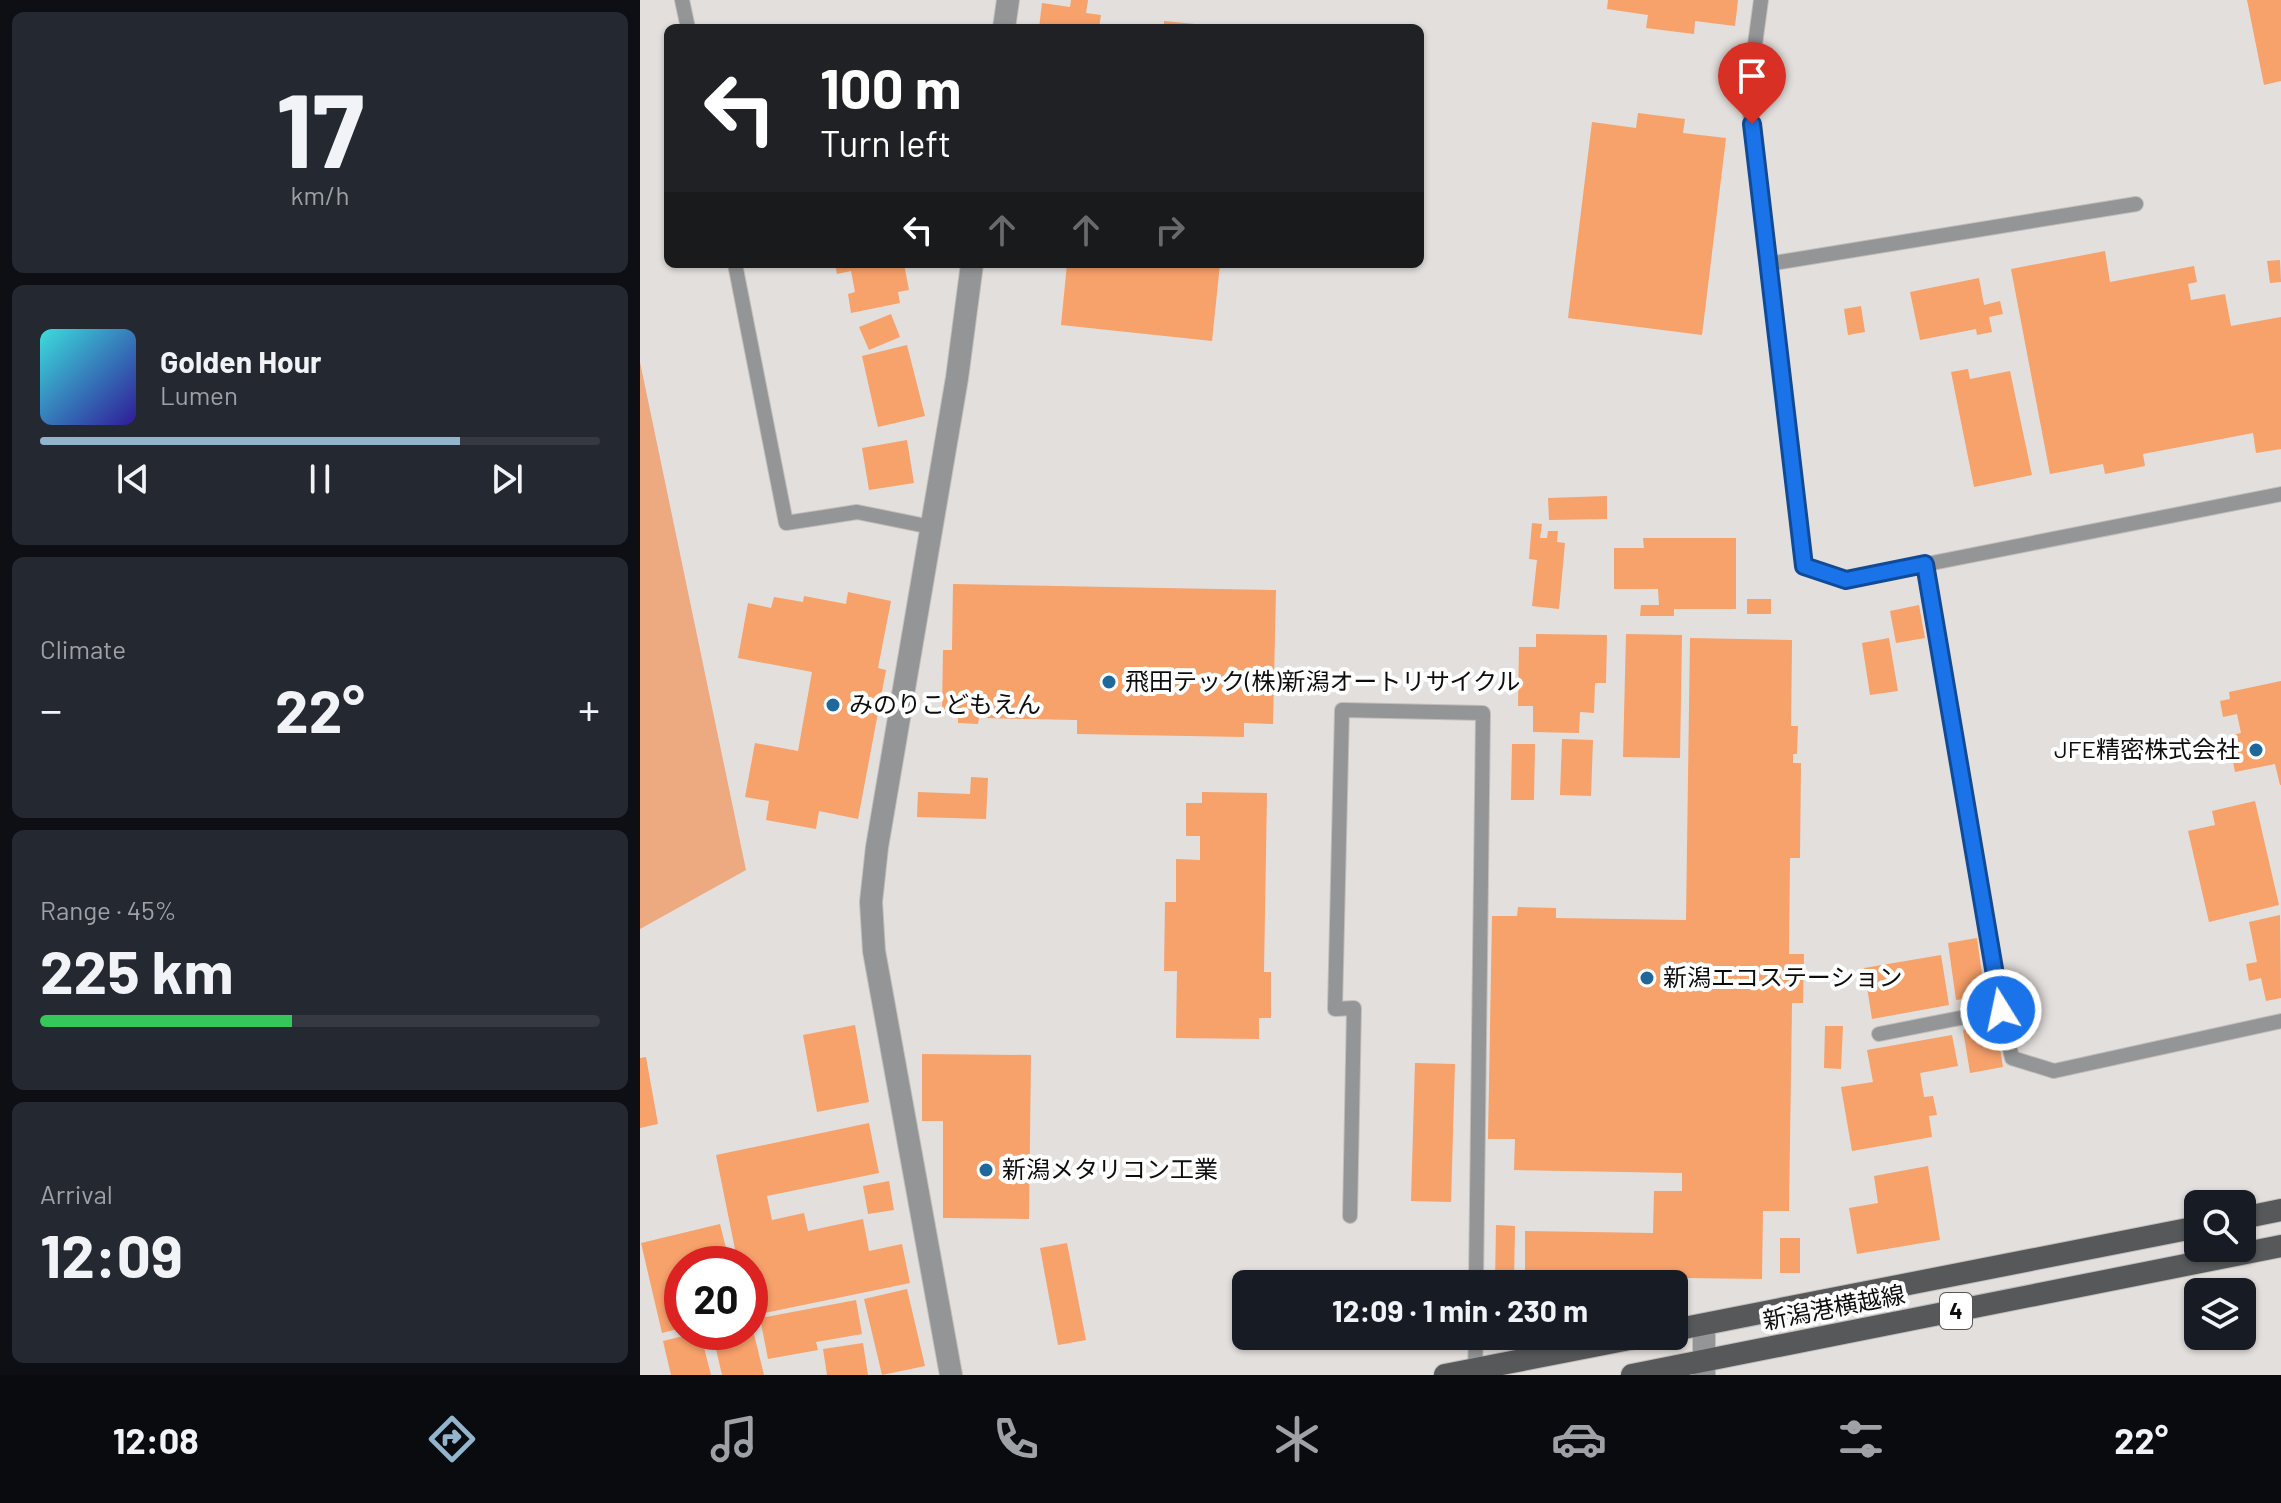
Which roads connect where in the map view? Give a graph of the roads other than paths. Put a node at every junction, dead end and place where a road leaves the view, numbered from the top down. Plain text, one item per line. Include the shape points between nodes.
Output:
1 (682, 0) edge
2 (1008, 0) edge
3 (1761, 0) edge
4 (687, 24) edge
5 (1005, 24) edge
6 (2136, 204) dead end
7 (1768, 264) junction
8 (736, 268) edge
9 (971, 268) edge
10 (2281, 494) edge
11 (931, 527) junction
12 (1925, 564) junction
13 (2001, 1010) junction
14 (2281, 1021) edge
15 (1879, 1034) dead end
16 (2281, 1210) edge
17 (2256, 1215) edge
18 (1350, 1216) dead end
19 (2184, 1230) edge
20 (2281, 1246) edge
21 (1476, 1270) edge
22 (1704, 1325) junction
23 (1688, 1328) edge
24 (1476, 1350) edge
25 (1573, 1350) edge
26 (1704, 1368) edge
27 (1475, 1369) junction
28 (951, 1375) edge
29 (1445, 1375) edge
30 (1632, 1375) edge

1 - 4 lane
2 - 5 street
3 - 7 lane via 1748,96
6 - 7 lane
7 - 12 lane via 1804,566 1846,580
8 - 11 lane via 786,523 857,512
9 - 11 street
10 - 12 lane
11 - 28 street via 871,902 874,951
12 - 13 lane
13 - 14 lane via 2012,1058 2054,1071
13 - 15 lane
16 - 17 main road
18 - 21 lane via 1354,1008 1335,1009 1342,710 1483,713
19 - 22 main road, 新潟港横越線 / 4
20 - 26 main road, 新潟港横越線 / 4
22 - 23 main road, 新潟港横越線 / 4
22 - 26 street
24 - 27 lane
25 - 27 main road
26 - 30 main road, 新潟港横越線 / 4
27 - 29 main road

